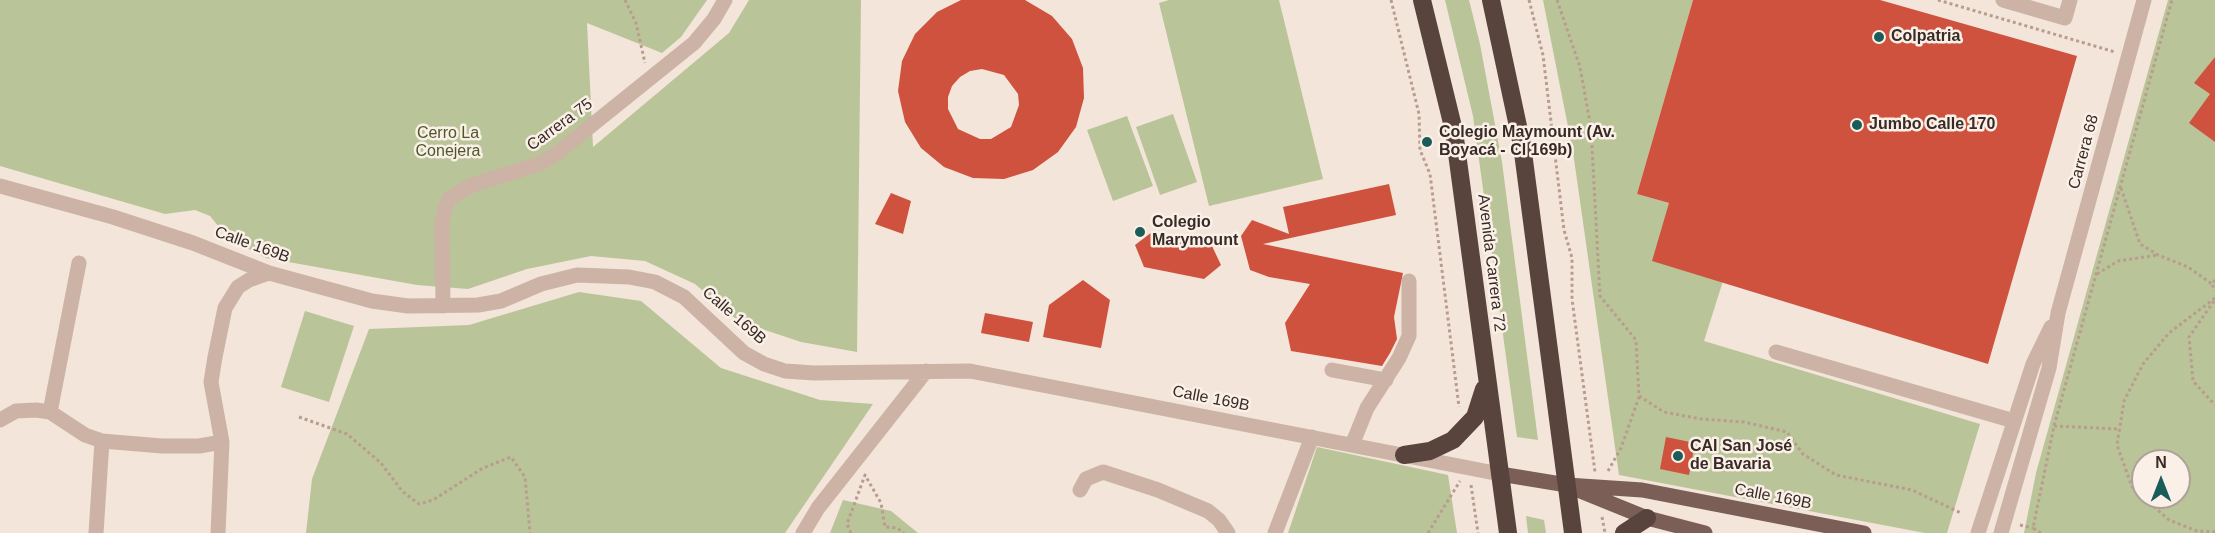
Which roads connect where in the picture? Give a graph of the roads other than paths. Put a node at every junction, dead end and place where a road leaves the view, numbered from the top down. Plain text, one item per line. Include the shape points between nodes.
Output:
1 (725, 0) edge
2 (1422, 0) edge
3 (1491, 0) edge
4 (2003, 0) edge
5 (2070, 0) edge
6 (2144, 0) edge
7 (0, 186) edge
8 (79, 263) dead end
9 (269, 273) junction
10 (1409, 281) dead end
11 (443, 306) junction
12 (2058, 314) junction
13 (1776, 352) dead end
14 (1332, 370) dead end
15 (926, 371) junction
16 (1386, 380) junction
17 (1486, 382) junction
18 (50, 412) junction
19 (0, 420) edge
20 (2014, 421) junction
21 (1312, 437) junction
22 (102, 441) junction
23 (222, 442) junction
24 (1352, 445) junction
25 (1404, 455) junction
26 (1500, 474) junction
27 (1567, 485) junction
28 (1080, 490) dead end
29 (1598, 493) junction
30 (1647, 518) junction
31 (96, 533) edge
32 (218, 533) edge
33 (803, 533) edge
34 (1228, 533) edge
35 (1275, 533) edge
36 (1508, 533) edge
37 (1573, 533) edge
38 (1624, 533) edge
39 (1705, 533) edge
40 (1864, 533) edge
41 (1978, 533) edge
42 (2001, 533) edge

1 - 11 street, Carrera 75 via 694,44 556,154 539,164 472,185 450,198 442,224
2 - 17 highway, Avenida Carrera 72 via 1454,131
3 - 27 highway via 1522,145
4 - 5 street via 2065,18
6 - 12 street, Carrera 68
7 - 9 street, Calle 169B via 113,217
8 - 18 street
9 - 11 street, Calle 169B via 372,301
9 - 23 street via 238,287 225,309 211,382
10 - 16 street via 1409,336
11 - 15 street, Calle 169B via 501,301 577,275 629,277 655,282 684,297 744,353 785,371
12 - 20 street, Carrera 68 via 2033,364
12 - 42 street, Carrera 68 via 2049,368
13 - 20 street
14 - 16 street
15 - 21 street, Calle 169B via 983,373
15 - 33 street via 818,508
16 - 24 street via 1367,408
17 - 25 highway via 1475,417 1463,432 1430,451
17 - 26 highway, Avenida Carrera 72
18 - 19 street via 16,411
18 - 22 street via 84,435
20 - 41 street, Carrera 68
21 - 24 street, Calle 169B
21 - 35 street
22 - 23 street via 171,446
22 - 31 street
23 - 32 street
24 - 25 street, Calle 169B
25 - 26 street, Calle 169B
26 - 27 main road, Calle 169B
26 - 36 highway, Avenida Carrera 72
27 - 29 main road, Calle 169B
27 - 37 highway
28 - 34 street via 1086,479 1103,472 1208,511
29 - 30 main road, Calle 169B
29 - 40 main road, Calle 169B via 1642,490
30 - 38 highway
30 - 39 main road, Calle 169B

